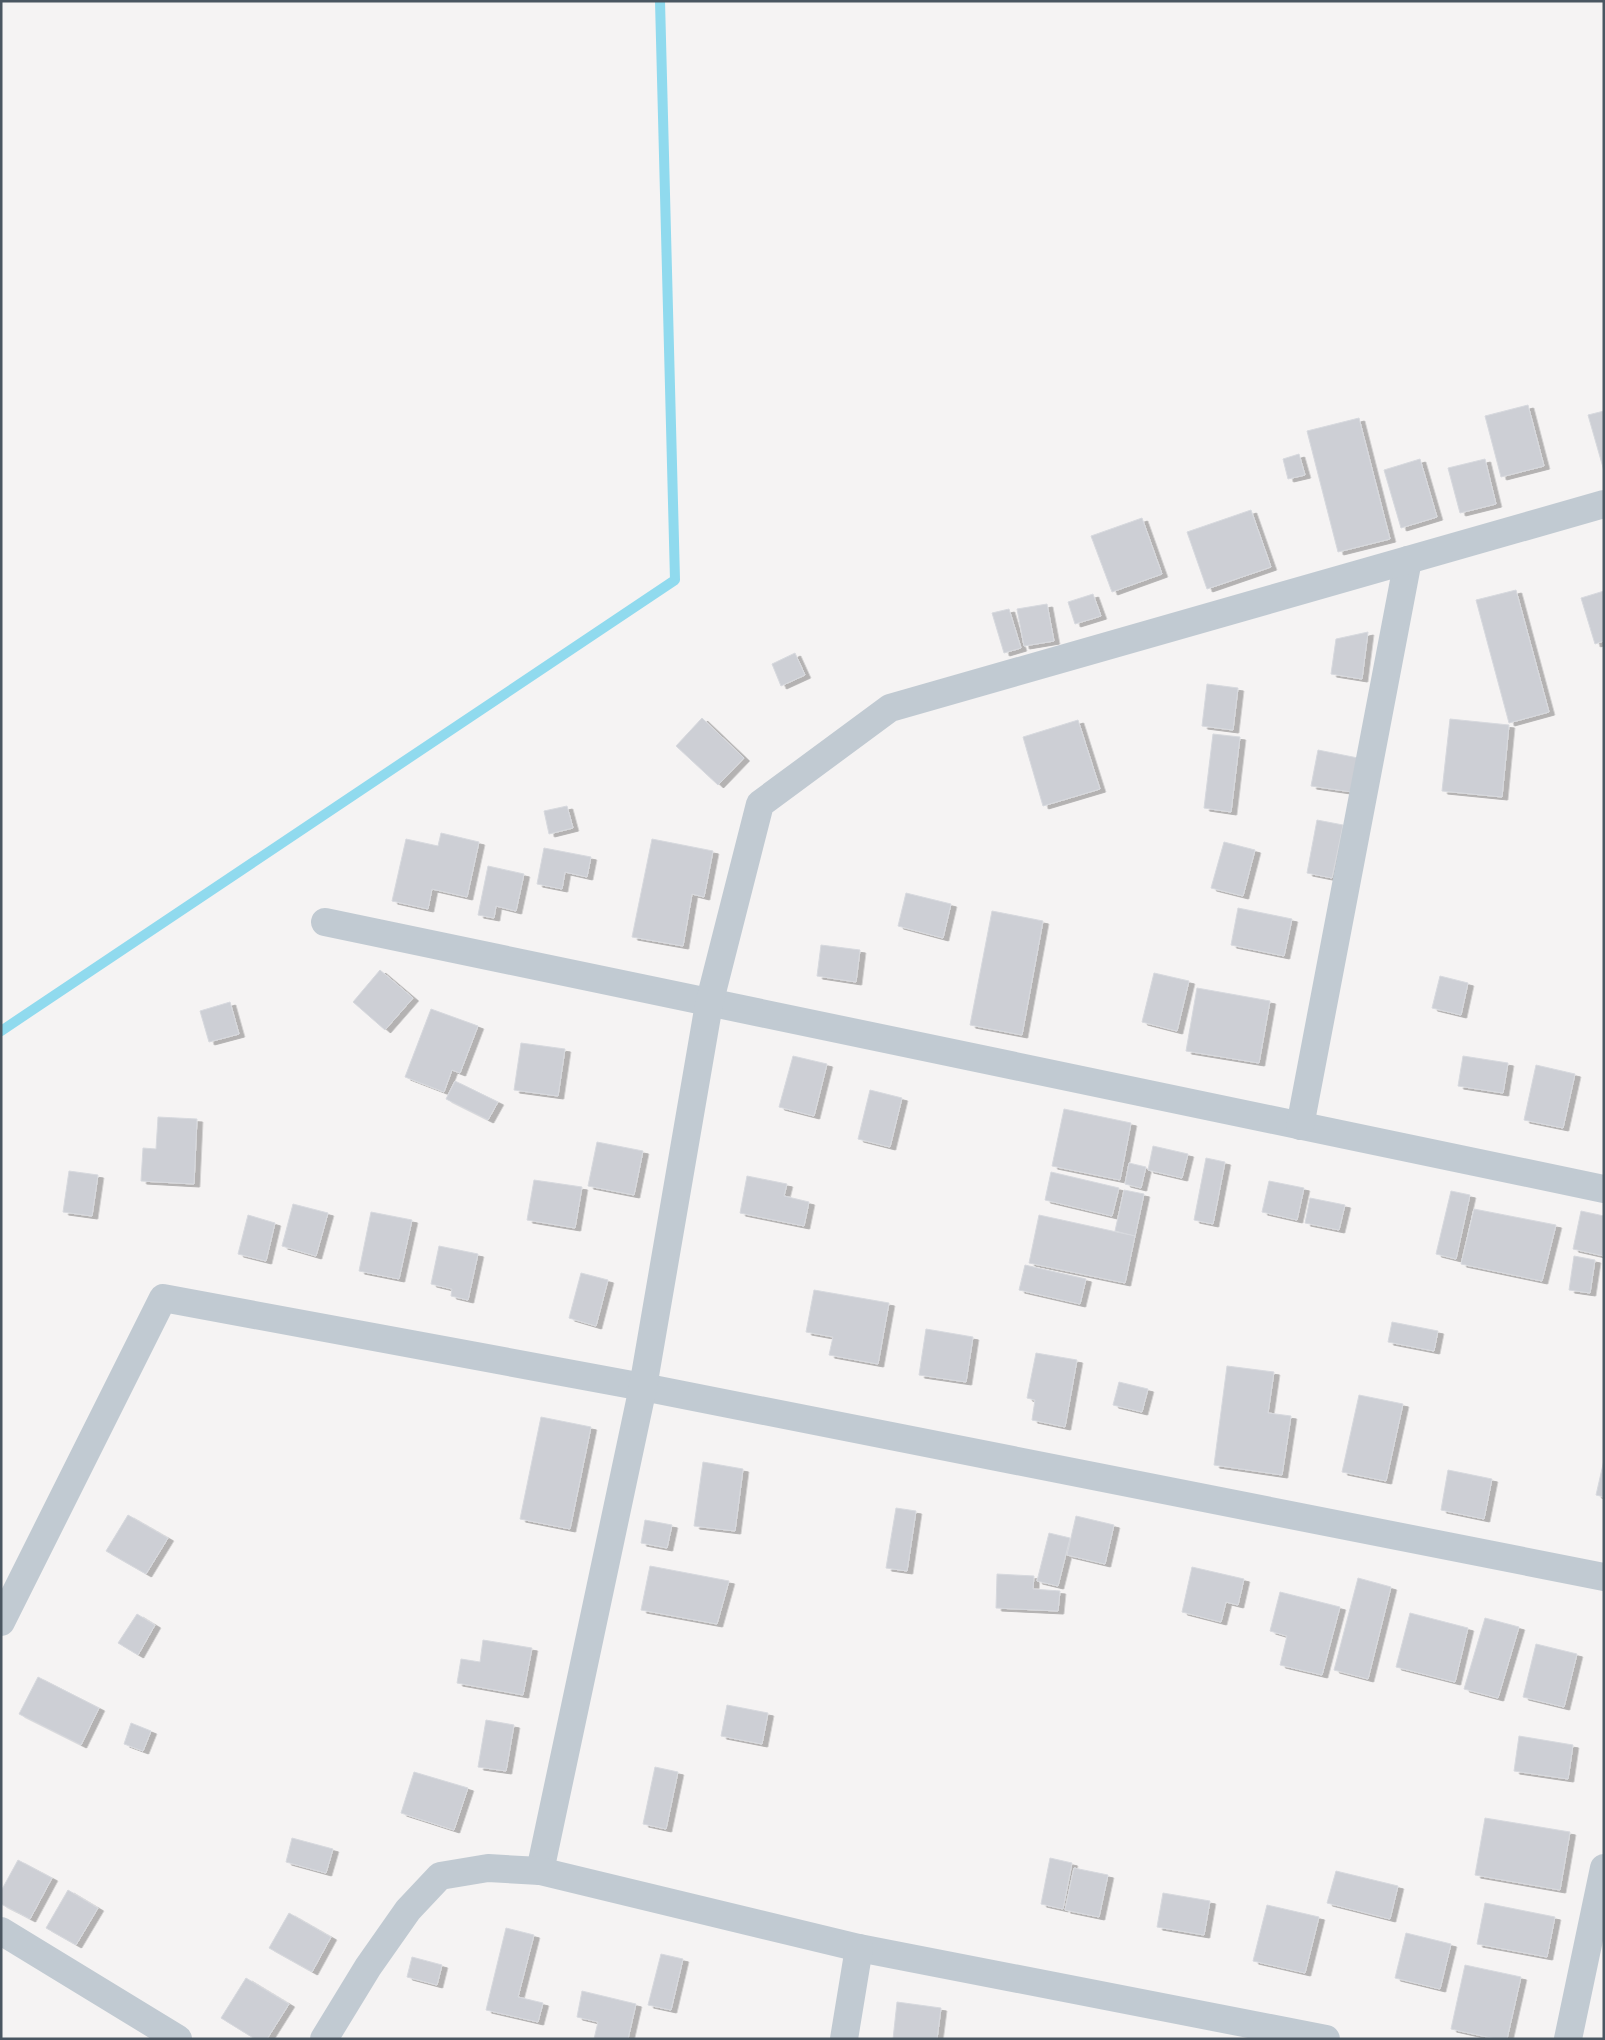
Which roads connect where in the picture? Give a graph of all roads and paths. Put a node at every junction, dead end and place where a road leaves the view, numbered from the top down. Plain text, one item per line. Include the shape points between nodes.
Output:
1 (1604, 504) edge
2 (1408, 560) junction
3 (325, 922) dead end
4 (709, 1004) junction
5 (1300, 1126) junction
6 (1604, 1189) edge
7 (643, 1387) junction
8 (1604, 1578) edge
9 (1, 1622) edge
10 (1604, 1868) edge
11 (540, 1871) junction
12 (1, 1931) edge
13 (859, 1948) junction
14 (178, 2039) edge
15 (324, 2039) edge
16 (844, 2039) edge
17 (1326, 2039) edge
18 (1568, 2039) edge

1 - 2 street
2 - 4 street via 890,708 760,804
2 - 5 street
3 - 4 street
4 - 5 street
4 - 7 street
5 - 6 street
7 - 8 street
7 - 9 street via 163,1298
7 - 11 street
10 - 18 street
11 - 13 street
11 - 15 street via 488,1868 440,1876 408,1910
12 - 14 street
13 - 16 street
13 - 17 street

